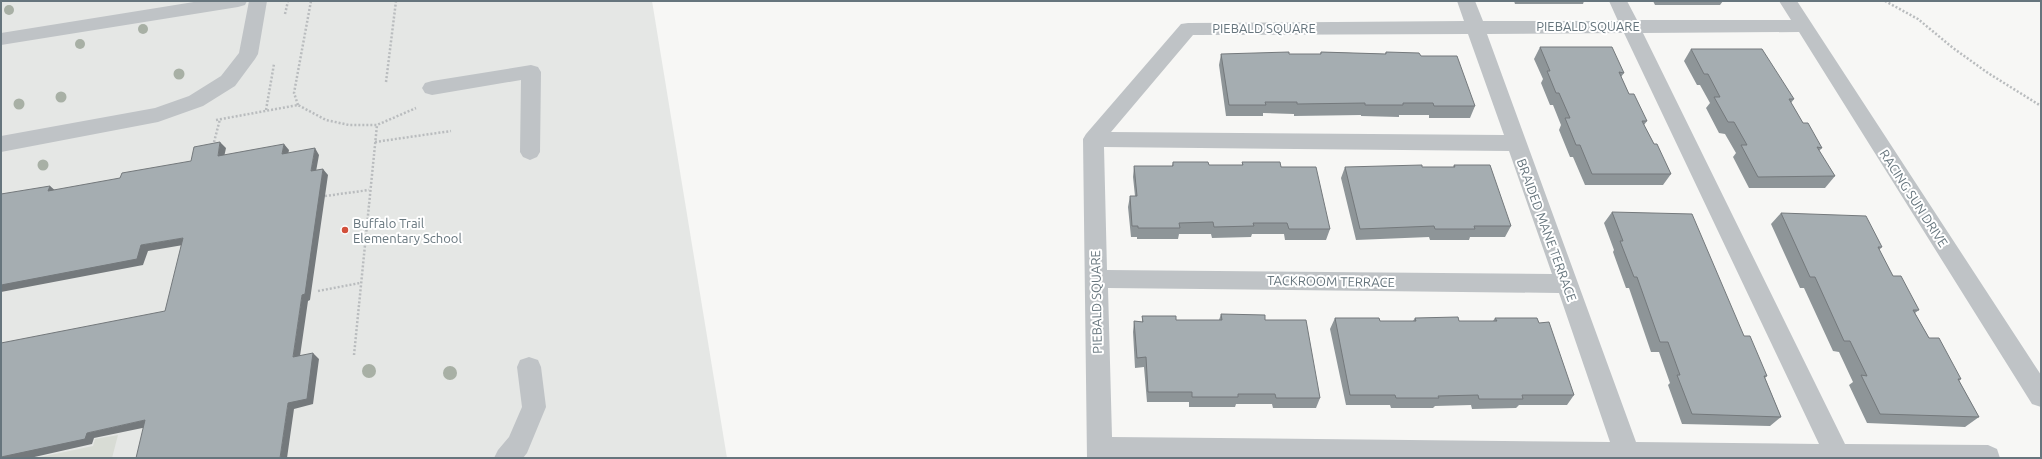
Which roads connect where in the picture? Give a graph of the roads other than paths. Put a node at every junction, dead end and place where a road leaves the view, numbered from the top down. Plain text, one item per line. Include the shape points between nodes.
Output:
1 (238, 1) edge
2 (258, 1) edge
3 (1466, 1) edge
4 (1618, 1) edge
5 (1788, 1) edge
6 (1475, 26) junction
7 (1630, 26) junction
8 (1804, 26) junction
9 (1, 39) edge
10 (432, 88) dead end
11 (1093, 139) junction
12 (1517, 143) junction
13 (1, 144) edge
14 (530, 152) dead end
15 (1096, 279) junction
16 (1567, 284) junction
17 (529, 367) dead end
18 (2041, 396) edge
19 (1099, 453) edge
20 (1628, 456) edge
21 (1838, 456) junction
22 (1988, 457) edge
23 (507, 458) edge

1 - 9 street
2 - 13 street via 248,54 228,81 196,101 158,115
3 - 6 street, BRAIDED MANE TERRACE
4 - 7 street
5 - 8 street, RACING SUN DRIVE
6 - 7 street, PIEBALD SQUARE
6 - 11 street, PIEBALD SQUARE via 1188,29
6 - 12 street, BRAIDED MANE TERRACE
7 - 8 street, PIEBALD SQUARE
7 - 21 street
8 - 18 street, RACING SUN DRIVE
10 - 14 street via 531,72
11 - 12 street
11 - 15 street, PIEBALD SQUARE
12 - 16 street, BRAIDED MANE TERRACE
15 - 16 street, TACKROOM TERRACE
15 - 19 street, PIEBALD SQUARE
16 - 20 street, BRAIDED MANE TERRACE
17 - 23 street via 534,407 518,445
19 - 20 street
20 - 21 street
21 - 22 street

